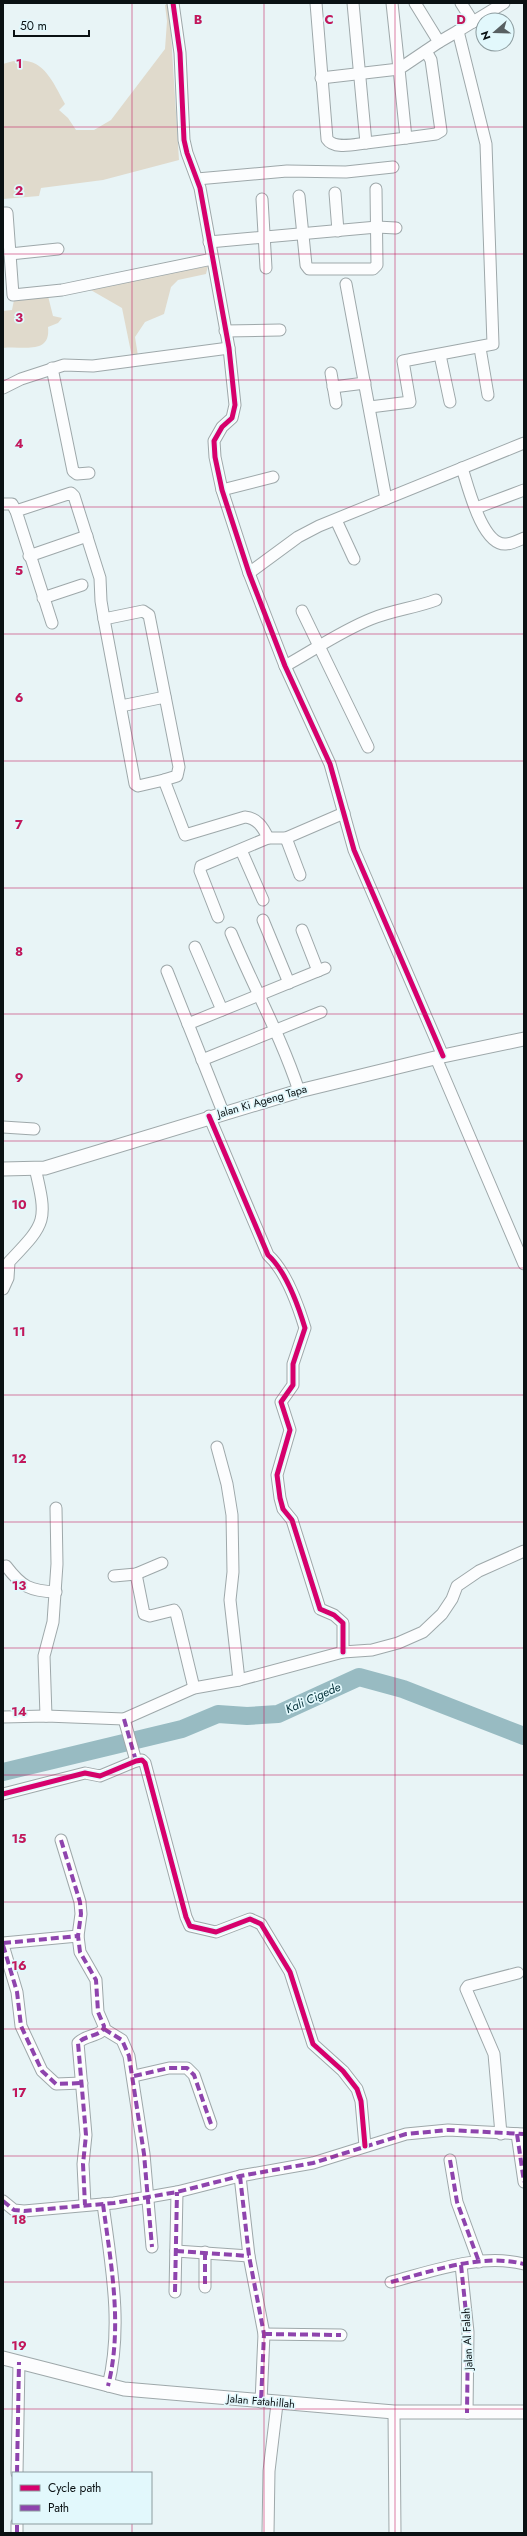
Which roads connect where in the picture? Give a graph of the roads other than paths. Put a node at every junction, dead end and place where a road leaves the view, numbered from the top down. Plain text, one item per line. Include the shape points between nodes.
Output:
1 (173, 3) edge
2 (316, 3) edge
3 (353, 3) edge
4 (392, 3) edge
5 (415, 3) edge
6 (461, 3) edge
7 (504, 3) edge
8 (473, 22) junction
9 (458, 31) junction
10 (439, 42) junction
11 (426, 51) junction
12 (399, 69) junction
13 (359, 73) junction
14 (320, 78) junction
15 (406, 138) junction
16 (366, 143) junction
17 (393, 167) dead end
18 (196, 179) junction
19 (376, 189) dead end
20 (335, 193) dead end
21 (299, 196) dead end
22 (262, 199) dead end
23 (3, 213) edge
24 (377, 227) junction
25 (396, 228) dead end
26 (338, 231) junction
27 (303, 234) junction
28 (264, 237) junction
29 (209, 242) junction
30 (58, 250) dead end
31 (10, 254) junction
32 (212, 259) junction
33 (266, 268) dead end
34 (346, 284) dead end
35 (280, 330) dead end
36 (226, 331) junction
37 (229, 348) junction
38 (480, 348) junction
39 (440, 355) junction
40 (52, 368) junction
41 (330, 373) dead end
42 (365, 383) junction
43 (333, 387) junction
44 (3, 388) edge
45 (488, 395) dead end
46 (450, 402) dead end
47 (336, 403) dead end
48 (370, 407) junction
49 (524, 443) edge
50 (462, 468) junction
51 (89, 473) dead end
52 (273, 477) dead end
53 (222, 490) junction
54 (524, 490) edge
55 (386, 499) junction
56 (3, 504) edge
57 (476, 508) junction
58 (16, 511) junction
59 (336, 520) junction
60 (87, 536) junction
61 (524, 538) edge
62 (29, 556) junction
63 (354, 559) dead end
64 (249, 573) junction
65 (82, 585) dead end
66 (44, 598) junction
67 (436, 600) dead end
68 (302, 611) dead end
69 (104, 619) junction
70 (52, 623) dead end
71 (319, 648) junction
72 (285, 666) junction
73 (165, 697) junction
74 (121, 706) junction
75 (368, 747) dead end
76 (164, 780) junction
77 (344, 813) junction
78 (268, 838) junction
79 (286, 838) junction
80 (242, 850) junction
81 (300, 875) dead end
82 (263, 900) dead end
83 (218, 917) dead end
84 (263, 920) dead end
85 (302, 930) dead end
86 (231, 933) dead end
87 (195, 947) dead end
88 (167, 971) dead end
89 (289, 983) junction
90 (258, 995) junction
91 (222, 1010) junction
92 (321, 1012) dead end
93 (188, 1024) junction
94 (276, 1030) junction
95 (524, 1039) edge
96 (440, 1057) junction
97 (202, 1060) junction
98 (299, 1091) junction
99 (223, 1112) junction
100 (209, 1116) junction
101 (3, 1128) edge
102 (34, 1129) dead end
103 (35, 1168) junction
104 (3, 1169) edge
105 (524, 1264) edge
106 (3, 1289) edge
107 (217, 1447) dead end
108 (56, 1508) dead end
109 (524, 1551) edge
110 (162, 1563) dead end
111 (6, 1566) dead end
112 (136, 1574) junction
113 (114, 1576) dead end
114 (56, 1592) junction
115 (343, 1652) junction
116 (239, 1680) junction
117 (194, 1688) junction
118 (46, 1716) junction
119 (3, 1717) edge
120 (125, 1722) junction
121 (135, 1756) junction
122 (3, 1794) edge
123 (61, 1840) dead end
124 (78, 1936) junction
125 (3, 1944) edge
126 (518, 1973) dead end
127 (104, 2029) junction
128 (134, 2076) junction
129 (82, 2083) junction
130 (211, 2124) dead end
131 (501, 2134) junction
132 (521, 2134) edge
133 (365, 2146) junction
134 (450, 2160) dead end
135 (240, 2176) junction
136 (524, 2182) edge
137 (177, 2192) junction
138 (148, 2198) junction
139 (3, 2201) edge
140 (103, 2204) junction
141 (85, 2205) junction
142 (152, 2247) dead end
143 (176, 2251) junction
144 (205, 2252) junction
145 (250, 2256) junction
146 (480, 2262) junction
147 (524, 2264) edge
148 (461, 2265) junction
149 (391, 2282) dead end
150 (205, 2287) dead end
151 (175, 2292) dead end
152 (264, 2334) junction
153 (341, 2336) dead end
154 (3, 2358) edge
155 (19, 2362) junction
156 (108, 2386) junction
157 (261, 2402) junction
158 (277, 2404) junction
159 (394, 2412) junction
160 (524, 2412) edge
161 (467, 2413) junction
162 (17, 2472) edge
163 (268, 2533) edge
164 (395, 2533) edge

1 - 18 street via 180,53 184,140
2 - 14 street
3 - 13 street
4 - 12 street
5 - 10 street
6 - 8 street
7 - 8 street
8 - 9 street
9 - 10 street
9 - 38 street via 486,144 493,344
10 - 11 street
11 - 12 street
11 - 15 street via 431,60 441,130 436,134
12 - 13 street
12 - 15 street
13 - 14 street
13 - 16 street
14 - 16 street via 329,142 348,146
15 - 16 street
17 - 18 street via 346,172 287,171
18 - 29 street
19 - 24 street
20 - 26 street
21 - 27 street
22 - 28 street
23 - 31 street via 7,213
24 - 25 street
24 - 26 street
24 - 27 street via 377,265 374,269 309,270 306,265
26 - 27 street
27 - 28 street
28 - 29 street
28 - 33 street
29 - 32 street
30 - 31 street
31 - 32 street via 13,295 62,290
32 - 36 street
34 - 42 street
35 - 36 street
36 - 37 street
37 - 40 street via 93,366 78,364
37 - 53 street via 234,413 230,421 222,426 214,441
38 - 39 street
38 - 45 street
39 - 46 street
39 - 48 street via 403,361 410,402
40 - 44 street
40 - 51 street via 73,471 77,474
41 - 43 street
42 - 43 street
42 - 48 street
43 - 47 street
48 - 55 street
49 - 50 street
50 - 55 street
50 - 57 street
52 - 53 street
53 - 64 street
54 - 57 street
55 - 59 street
56 - 58 street via 12,504
57 - 61 street via 482,525 495,541 506,544
58 - 60 street via 71,493
58 - 62 street
59 - 63 street
59 - 64 street via 298,537
60 - 62 street
60 - 69 street via 100,578
62 - 66 street
64 - 72 street
65 - 66 street
66 - 70 street
67 - 71 street via 415,608 395,610 372,618 348,629
68 - 71 street
69 - 73 street via 147,611
69 - 74 street
71 - 72 street
71 - 75 street
72 - 77 street via 330,764
73 - 74 street
73 - 76 street via 179,767 177,776
74 - 76 street via 134,784 138,786
76 - 78 street via 185,835 245,817 260,824
77 - 79 street
77 - 96 street via 354,850
78 - 79 street
78 - 80 street
79 - 81 street
80 - 82 street
80 - 83 street via 199,868
84 - 89 street
85 - 89 street via 322,969
86 - 90 street
87 - 91 street
88 - 93 street
89 - 90 street
90 - 91 street
90 - 94 street
91 - 93 street
92 - 94 street
93 - 97 street
94 - 97 street
94 - 98 street
95 - 96 street, Jalan Ki Ageng Tapa
96 - 98 street, Jalan Ki Ageng Tapa
96 - 105 street
97 - 99 street
98 - 99 street, Jalan Ki Ageng Tapa
99 - 100 street, Jalan Ki Ageng Tapa
100 - 103 street, Jalan Ki Ageng Tapa via 76,1160
100 - 115 street via 268,1255 276,1264 305,1328 293,1364 293,1385 281,1402 290,1430 278,1466 277,1484 282,1507 292,1520 320,1609 334,1615 343,1623
101 - 102 street
103 - 104 street, Jalan Ki Ageng Tapa
103 - 106 street via 44,1212 38,1230 9,1262 8,1278
107 - 116 street via 232,1515 233,1572 230,1600
108 - 114 street
109 - 115 street via 479,1571 457,1586 442,1614 414,1637 372,1650
110 - 112 street
111 - 114 street via 19,1584 38,1591
112 - 113 street
112 - 117 street via 144,1614 150,1616 174,1610 176,1613
114 - 118 street via 54,1622 44,1656
115 - 116 street
116 - 117 street
117 - 120 street
118 - 119 street
118 - 120 street
120 - 121 street
121 - 122 street via 100,1776 85,1773
121 - 133 street via 148,1767 190,1926 216,1932 250,1919 261,1924 290,1972 313,2044 344,2071 357,2089 361,2102
123 - 124 street via 80,1902
124 - 125 street
124 - 127 street via 80,1952 96,1980 98,2012
125 - 129 street via 17,1992 20,2026 42,2071 56,2084
126 - 131 street via 466,1988 494,2054
127 - 128 street via 116,2034 124,2042
127 - 129 street via 83,2038 78,2043
128 - 130 street via 169,2068 187,2068 194,2075
128 - 138 street
129 - 141 street via 86,2135 83,2164
131 - 132 street
131 - 133 street via 436,2130 406,2134
132 - 136 street
133 - 135 street via 313,2163
134 - 146 street via 457,2202
135 - 137 street
135 - 145 street
137 - 138 street
137 - 143 street
138 - 140 street
138 - 142 street
139 - 141 street via 14,2210 24,2211
140 - 141 street
140 - 156 street via 116,2333 114,2364
143 - 144 street
143 - 151 street
144 - 145 street
144 - 150 street
145 - 152 street
146 - 147 street
146 - 148 street
148 - 149 street
148 - 161 street, Jalan Al Falah via 468,2332
152 - 153 street
152 - 157 street
154 - 155 street, Jalan Fatahillah
155 - 156 street, Jalan Fatahillah
155 - 162 street
156 - 157 street, Jalan Fatahillah
157 - 158 street, Jalan Fatahillah
158 - 159 street, Jalan Fatahillah
158 - 163 street via 269,2471
159 - 161 street, Jalan Fatahillah
159 - 164 street
160 - 161 street, Jalan Fatahillah

